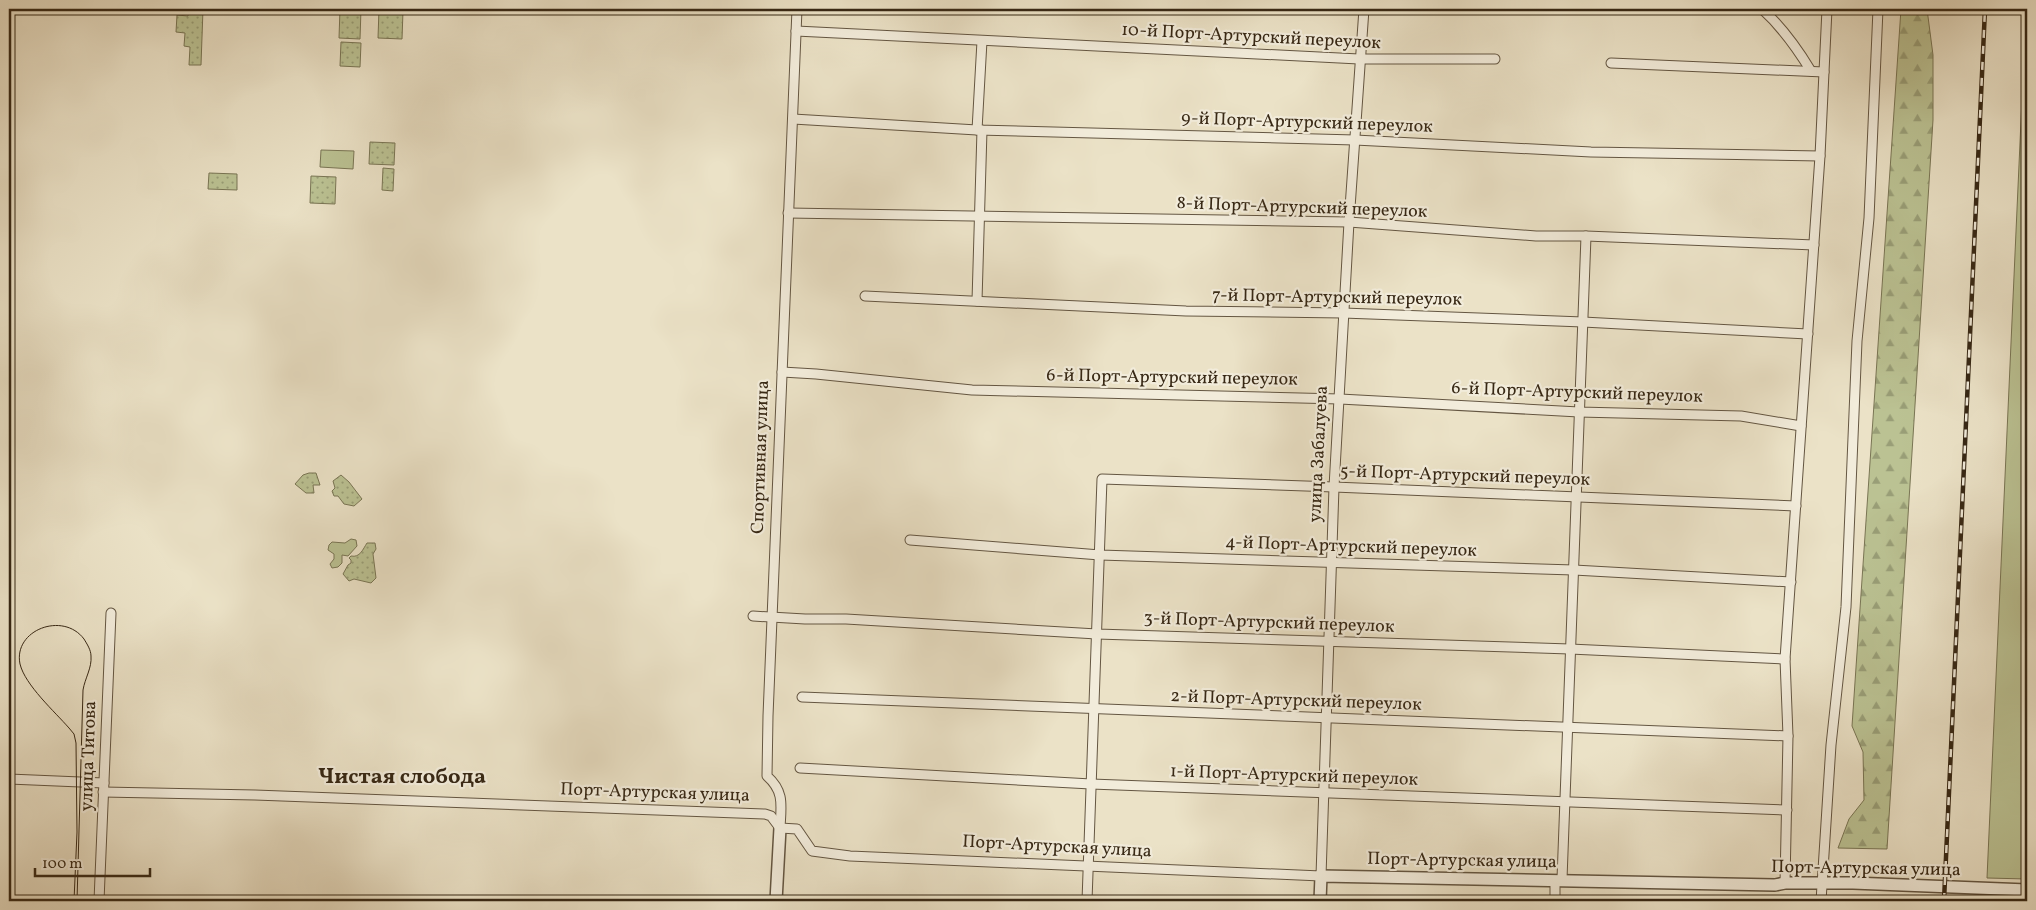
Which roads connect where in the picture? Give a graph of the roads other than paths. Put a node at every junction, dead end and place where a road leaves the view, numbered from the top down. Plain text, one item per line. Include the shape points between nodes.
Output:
1 (797, 9) edge
2 (1364, 9) edge
3 (1762, 9) edge
4 (1827, 9) edge
5 (1878, 9) edge
6 (796, 31) junction
7 (982, 40) junction
8 (1359, 59) junction
9 (1495, 59) dead end
10 (1611, 63) dead end
11 (1811, 71) junction
12 (1824, 72) junction
13 (792, 119) junction
14 (980, 130) junction
15 (1355, 140) junction
16 (1820, 156) junction
17 (788, 213) junction
18 (980, 216) junction
19 (1349, 222) junction
20 (1586, 236) junction
21 (1814, 245) junction
22 (865, 296) dead end
23 (977, 301) junction
24 (1343, 312) junction
25 (1582, 322) junction
26 (1808, 334) junction
27 (782, 372) junction
28 (1340, 399) junction
29 (1579, 412) junction
30 (1801, 426) junction
31 (1334, 487) junction
32 (1576, 496) junction
33 (1796, 506) junction
34 (910, 540) dead end
35 (1100, 555) junction
36 (1331, 563) junction
37 (1574, 570) junction
38 (1791, 582) junction
39 (111, 613) dead end
40 (753, 616) dead end
41 (772, 616) junction
42 (1097, 634) junction
43 (1329, 641) junction
44 (1570, 650) junction
45 (1785, 659) junction
46 (802, 697) dead end
47 (1094, 711) junction
48 (1326, 718) junction
49 (1568, 726) junction
50 (1788, 736) junction
51 (800, 768) dead end
52 (9, 779) edge
53 (1091, 784) junction
54 (103, 787) junction
55 (1324, 793) junction
56 (1565, 802) junction
57 (1787, 810) junction
58 (780, 828) junction
59 (1088, 866) junction
60 (1321, 876) junction
61 (1559, 880) junction
62 (1785, 883) junction
63 (1822, 883) junction
64 (2027, 890) edge
65 (99, 901) edge
66 (776, 901) edge
67 (1087, 901) edge
68 (1320, 901) edge
69 (1555, 901) edge
70 (1821, 901) edge

1 - 6 street, Спортивная улица
2 - 8 street, улица Забалуева
3 - 11 street via 1777,22
4 - 12 street
5 - 63 street via 1868,226 1857,341 1846,607 1831,745
6 - 7 street, 10-й Порт-Артурский переулок
6 - 13 street, Спортивная улица
7 - 8 street, 10-й Порт-Артурский переулок
7 - 14 street
8 - 9 street, 10-й Порт-Артурский переулок
8 - 15 street, улица Забалуева
10 - 11 street
11 - 12 street
12 - 16 street
13 - 14 street, 9-й Порт-Артурский переулок
13 - 17 street, Спортивная улица
14 - 15 street, 9-й Порт-Артурский переулок
14 - 18 street
15 - 16 street, 9-й Порт-Артурский переулок via 1590,152
15 - 19 street, улица Забалуева
16 - 21 street
17 - 18 street, 8-й Порт-Артурский переулок
17 - 27 street, Спортивная улица
18 - 19 street, 8-й Порт-Артурский переулок
18 - 23 street
19 - 20 street, 8-й Порт-Артурский переулок via 1536,236
19 - 24 street, улица Забалуева
20 - 21 street, 8-й Порт-Артурский переулок
20 - 25 street
21 - 26 street
22 - 23 street, 7-й Порт-Артурский переулок
23 - 24 street, 7-й Порт-Артурский переулок via 1186,310
24 - 25 street, 7-й Порт-Артурский переулок
24 - 28 street, улица Забалуева
25 - 26 street, 7-й Порт-Артурский переулок
25 - 29 street
26 - 30 street
27 - 28 street, 6-й Порт-Артурский переулок via 972,390
27 - 41 street, Спортивная улица
28 - 29 street, 6-й Порт-Артурский переулок
28 - 31 street, улица Забалуева
29 - 30 street, 6-й Порт-Артурский переулок via 1741,416
29 - 32 street
30 - 33 street
31 - 32 street, 5-й Порт-Артурский переулок
31 - 35 street, 5-й Порт-Артурский переулок via 1102,479
31 - 36 street, улица Забалуева
32 - 33 street, 5-й Порт-Артурский переулок
32 - 37 street
33 - 38 street
34 - 35 street, 4-й Порт-Артурский переулок
35 - 36 street, 4-й Порт-Артурский переулок
35 - 42 street
36 - 37 street, 4-й Порт-Артурский переулок
36 - 43 street, улица Забалуева
37 - 38 street, 4-й Порт-Артурский переулок
37 - 44 street
38 - 45 street
39 - 54 street, улица Титова
40 - 41 street, 3-й Порт-Артурский переулок
41 - 42 street, 3-й Порт-Артурский переулок
41 - 58 street, Спортивная улица via 767,776 778,789 781,800
42 - 43 street, 3-й Порт-Артурский переулок
42 - 47 street
43 - 44 street, 3-й Порт-Артурский переулок
43 - 48 street, улица Забалуева
44 - 45 street, 3-й Порт-Артурский переулок
44 - 49 street
45 - 50 street
46 - 47 street, 2-й Порт-Артурский переулок
47 - 48 street, 2-й Порт-Артурский переулок
47 - 53 street
48 - 49 street, 2-й Порт-Артурский переулок
48 - 55 street, улица Забалуева
49 - 50 street, 2-й Порт-Артурский переулок
49 - 56 street
50 - 57 street
51 - 53 street, 1-й Порт-Артурский переулок
52 - 54 street, Порт-Артурская улица
53 - 55 street, 1-й Порт-Артурский переулок
53 - 59 street
54 - 58 street, Порт-Артурская улица via 255,796 765,814 771,816
54 - 65 street, улица Титова
55 - 56 street, 1-й Порт-Артурский переулок
55 - 60 street, улица Забалуева
56 - 57 street, 1-й Порт-Артурский переулок
56 - 61 street
57 - 62 street
58 - 59 street, Порт-Артурская улица via 797,829 812,851 850,856
58 - 66 street, Спортивная улица
59 - 60 street, Порт-Артурская улица
59 - 67 street
60 - 61 street, Порт-Артурская улица
60 - 68 street, улица Забалуева
61 - 62 street, Порт-Артурская улица
61 - 69 street
62 - 63 street, Порт-Артурская улица
63 - 64 street, Порт-Артурская улица
63 - 70 street

